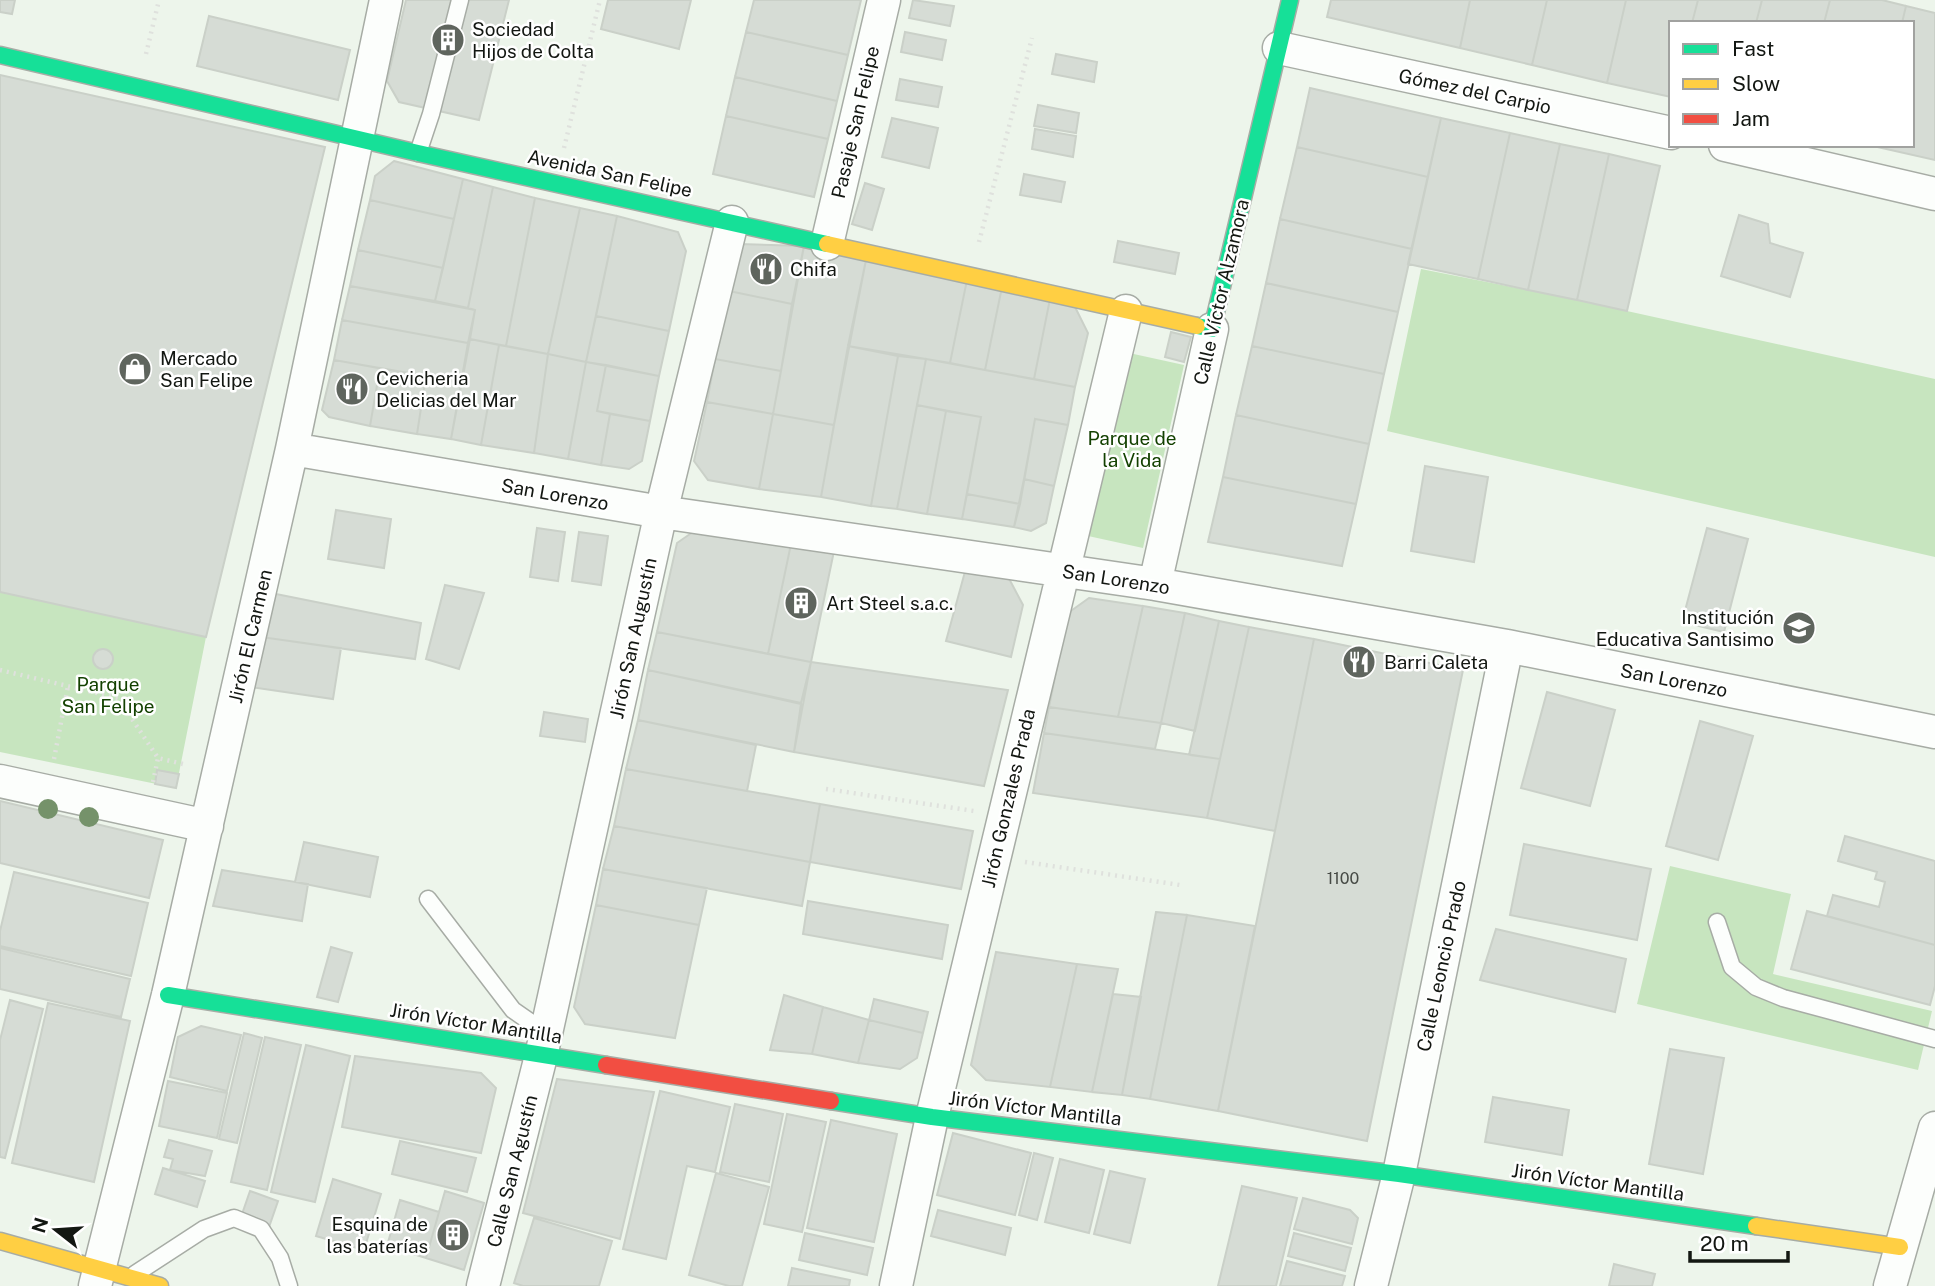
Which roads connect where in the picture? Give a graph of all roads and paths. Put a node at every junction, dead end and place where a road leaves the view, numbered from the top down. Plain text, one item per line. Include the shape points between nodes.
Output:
1 (159, 0) edge
2 (386, 0) edge
3 (460, 0) edge
4 (600, 0) edge
5 (884, 0) edge
6 (1290, 0) edge
7 (1032, 38) dead end
8 (1279, 48) junction
9 (0, 55) edge
10 (138, 88) junction
11 (1669, 133) edge
12 (357, 139) junction
13 (1734, 147) edge
14 (418, 153) junction
15 (556, 183) junction
16 (1935, 194) edge
17 (732, 222) junction
18 (827, 244) junction
19 (970, 276) junction
20 (1126, 311) junction
21 (1212, 329) junction
22 (292, 449) junction
23 (661, 512) junction
24 (1062, 570) junction
25 (1155, 584) junction
26 (1507, 646) junction
27 (0, 670) edge
28 (68, 686) junction
29 (1935, 732) edge
30 (158, 758) junction
31 (54, 759) dead end
32 (181, 763) dead end
33 (0, 781) edge
34 (153, 783) dead end
35 (826, 789) dead end
36 (1004, 815) junction
37 (207, 826) junction
38 (994, 857) junction
39 (1180, 886) dead end
40 (428, 899) dead end
41 (1717, 922) dead end
42 (168, 995) junction
43 (1935, 1039) edge
44 (544, 1044) junction
45 (932, 1117) junction
46 (1935, 1128) edge
47 (1399, 1174) junction
48 (0, 1241) edge
49 (1900, 1247) junction
50 (129, 1277) junction
51 (97, 1278) edge
52 (160, 1286) edge
53 (289, 1286) edge
54 (483, 1286) edge
55 (896, 1286) edge
56 (1371, 1286) edge
57 (1890, 1286) edge

1 - 10 path
2 - 12 street, Jirón El Carmen
3 - 14 lane
4 - 15 path
5 - 18 street, Pasaje San Felipe
6 - 8 street, Calle Víctor Alzamora
7 - 19 path
8 - 11 street, Gómez del Carpio
8 - 21 street, Calle Víctor Alzamora
9 - 10 street, Avenida San Felipe
10 - 12 street, Avenida San Felipe
12 - 14 street, Avenida San Felipe
12 - 22 street, Jirón El Carmen
13 - 16 street
14 - 15 street, Avenida San Felipe
15 - 17 street, Avenida San Felipe
17 - 18 street, Avenida San Felipe
17 - 23 street, Jirón San Augustín
18 - 19 street, Avenida San Felipe
19 - 20 street, Avenida San Felipe
20 - 21 street, Avenida San Felipe
20 - 24 street, Jirón Gonzales Prada
21 - 25 street, Calle Víctor Alzamora
22 - 23 street, San Lorenzo
22 - 37 street, Jirón El Carmen
23 - 24 street, San Lorenzo
23 - 44 street, Jirón San Augustín
24 - 25 street, San Lorenzo
24 - 36 street, Jirón Gonzales Prada
25 - 26 street, San Lorenzo
26 - 29 street, San Lorenzo
26 - 47 street, Calle Leoncio Prado
27 - 28 path
28 - 30 path via 118,698
28 - 31 path
30 - 32 path
30 - 34 path
33 - 37 street
35 - 36 path
36 - 38 street, Jirón Gonzales Prada
37 - 42 street, Jirón El Carmen
38 - 39 path
38 - 45 street, Jirón Gonzales Prada
40 - 44 lane
41 - 43 lane via 1732,967 1756,986 1783,998
42 - 44 street, Jirón Víctor Mantilla
42 - 51 street, Jirón El Carmen
44 - 45 street, Jirón Víctor Mantilla
44 - 54 street, Calle San Agustín
45 - 47 street, Jirón Víctor Mantilla
45 - 55 street, Jirón Gonzales Prada
46 - 49 street
47 - 49 street, Jirón Víctor Mantilla
47 - 56 street, Calle Leoncio Prado
48 - 51 street
49 - 57 street
50 - 51 street
50 - 52 street
50 - 53 lane via 204,1229 234,1218 261,1229 280,1258

